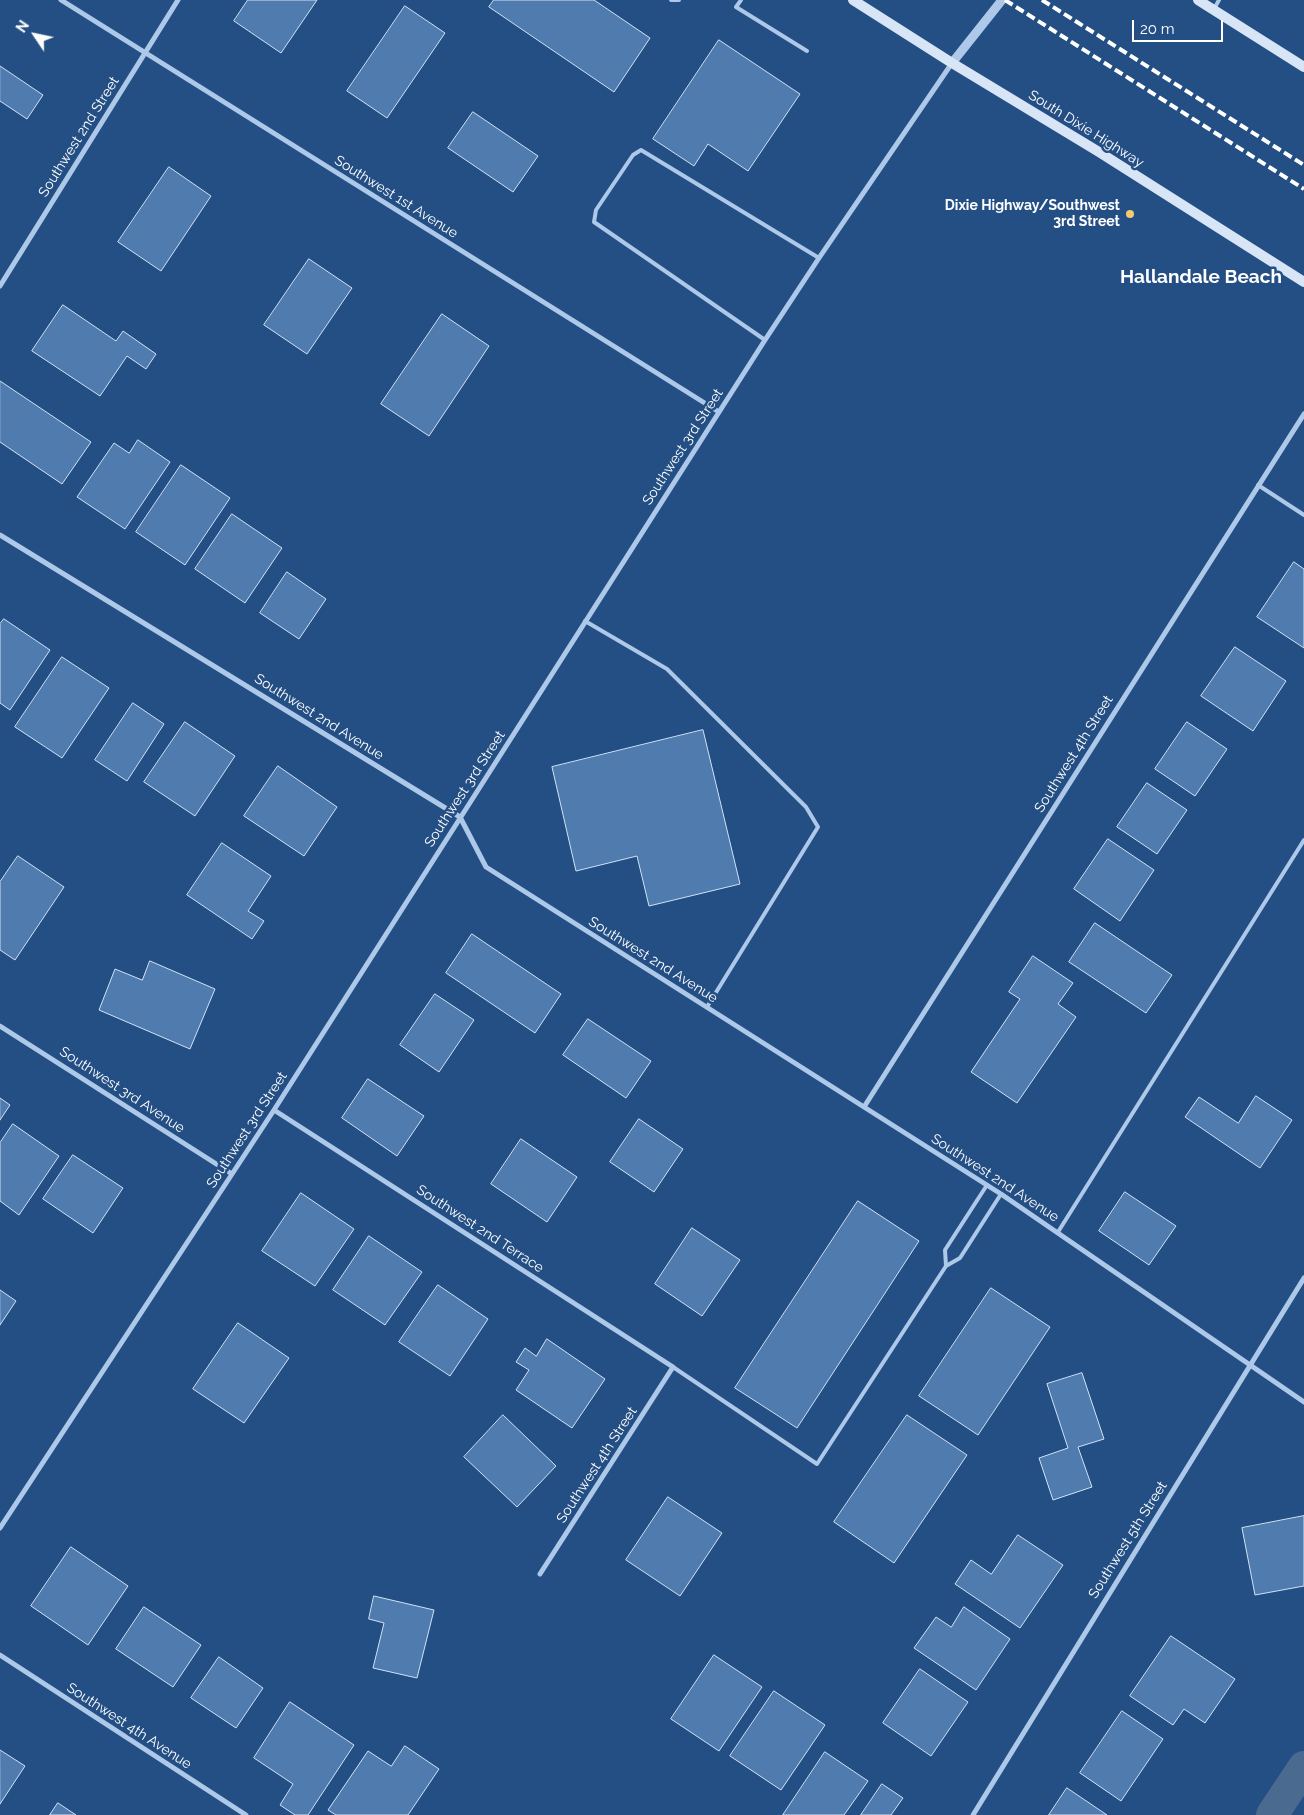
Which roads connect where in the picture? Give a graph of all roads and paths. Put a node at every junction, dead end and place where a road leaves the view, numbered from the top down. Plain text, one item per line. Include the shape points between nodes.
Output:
1 (61, 0) edge
2 (178, 0) edge
3 (671, 0) edge
4 (679, 0) edge
5 (740, 0) edge
6 (853, 0) edge
7 (1002, 0) edge
8 (1198, 0) edge
9 (1219, 0) edge
10 (1213, 10) junction
11 (807, 51) dead end
12 (145, 53) junction
13 (952, 62) junction
14 (1304, 67) edge
15 (818, 258) junction
16 (1304, 282) edge
17 (0, 286) edge
18 (765, 340) junction
19 (719, 412) junction
20 (1304, 414) edge
21 (1258, 485) junction
22 (1304, 516) edge
23 (0, 535) edge
24 (585, 621) junction
25 (460, 817) junction
26 (1304, 840) edge
27 (707, 1007) junction
28 (0, 1026) edge
29 (864, 1107) junction
30 (274, 1110) junction
31 (232, 1174) junction
32 (987, 1185) junction
33 (1002, 1194) junction
34 (1058, 1232) junction
35 (946, 1266) junction
36 (1304, 1278) edge
37 (1249, 1366) junction
38 (673, 1368) junction
39 (1304, 1402) edge
40 (0, 1527) edge
41 (540, 1574) dead end
42 (0, 1655) edge
43 (246, 1815) edge
44 (973, 1815) edge

1 - 12 street, Southwest 1st Avenue
2 - 12 street, Southwest 2nd Street
3 - 4 lane
5 - 11 lane via 736,7
6 - 13 main road, South Dixie Highway
7 - 13 street
8 - 10 main road
9 - 10 lane
10 - 14 main road
12 - 17 street, Southwest 2nd Street
12 - 19 street, Southwest 1st Avenue
13 - 15 street, Southwest 3rd Street
13 - 16 main road, South Dixie Highway
15 - 18 street, Southwest 3rd Street
15 - 18 lane via 641,150 633,155 596,210 594,222
18 - 19 street, Southwest 3rd Street
19 - 24 street, Southwest 3rd Street
20 - 21 street, Southwest 4th Street
21 - 22 lane
21 - 29 street, Southwest 4th Street
23 - 25 street, Southwest 2nd Avenue
24 - 25 street, Southwest 3rd Street
24 - 27 lane via 667,669 806,807 818,827
25 - 27 street, Southwest 2nd Avenue via 486,867
25 - 30 street, Southwest 3rd Street
26 - 34 lane
27 - 29 street, Southwest 2nd Avenue
28 - 31 street, Southwest 3rd Avenue
29 - 32 street, Southwest 2nd Avenue
30 - 31 street, Southwest 3rd Street
30 - 38 street, Southwest 2nd Terrace
31 - 40 street, Southwest 3rd Street
32 - 33 street, Southwest 2nd Avenue
32 - 35 lane via 945,1250
33 - 34 street, Southwest 2nd Avenue
33 - 35 lane via 960,1258
34 - 37 street, Southwest 2nd Avenue
35 - 38 lane via 817,1464
36 - 37 street, Southwest 5th Street
37 - 39 street, Southwest 2nd Avenue
37 - 44 street, Southwest 5th Street
38 - 41 street, Southwest 4th Street
42 - 43 street, Southwest 4th Avenue

